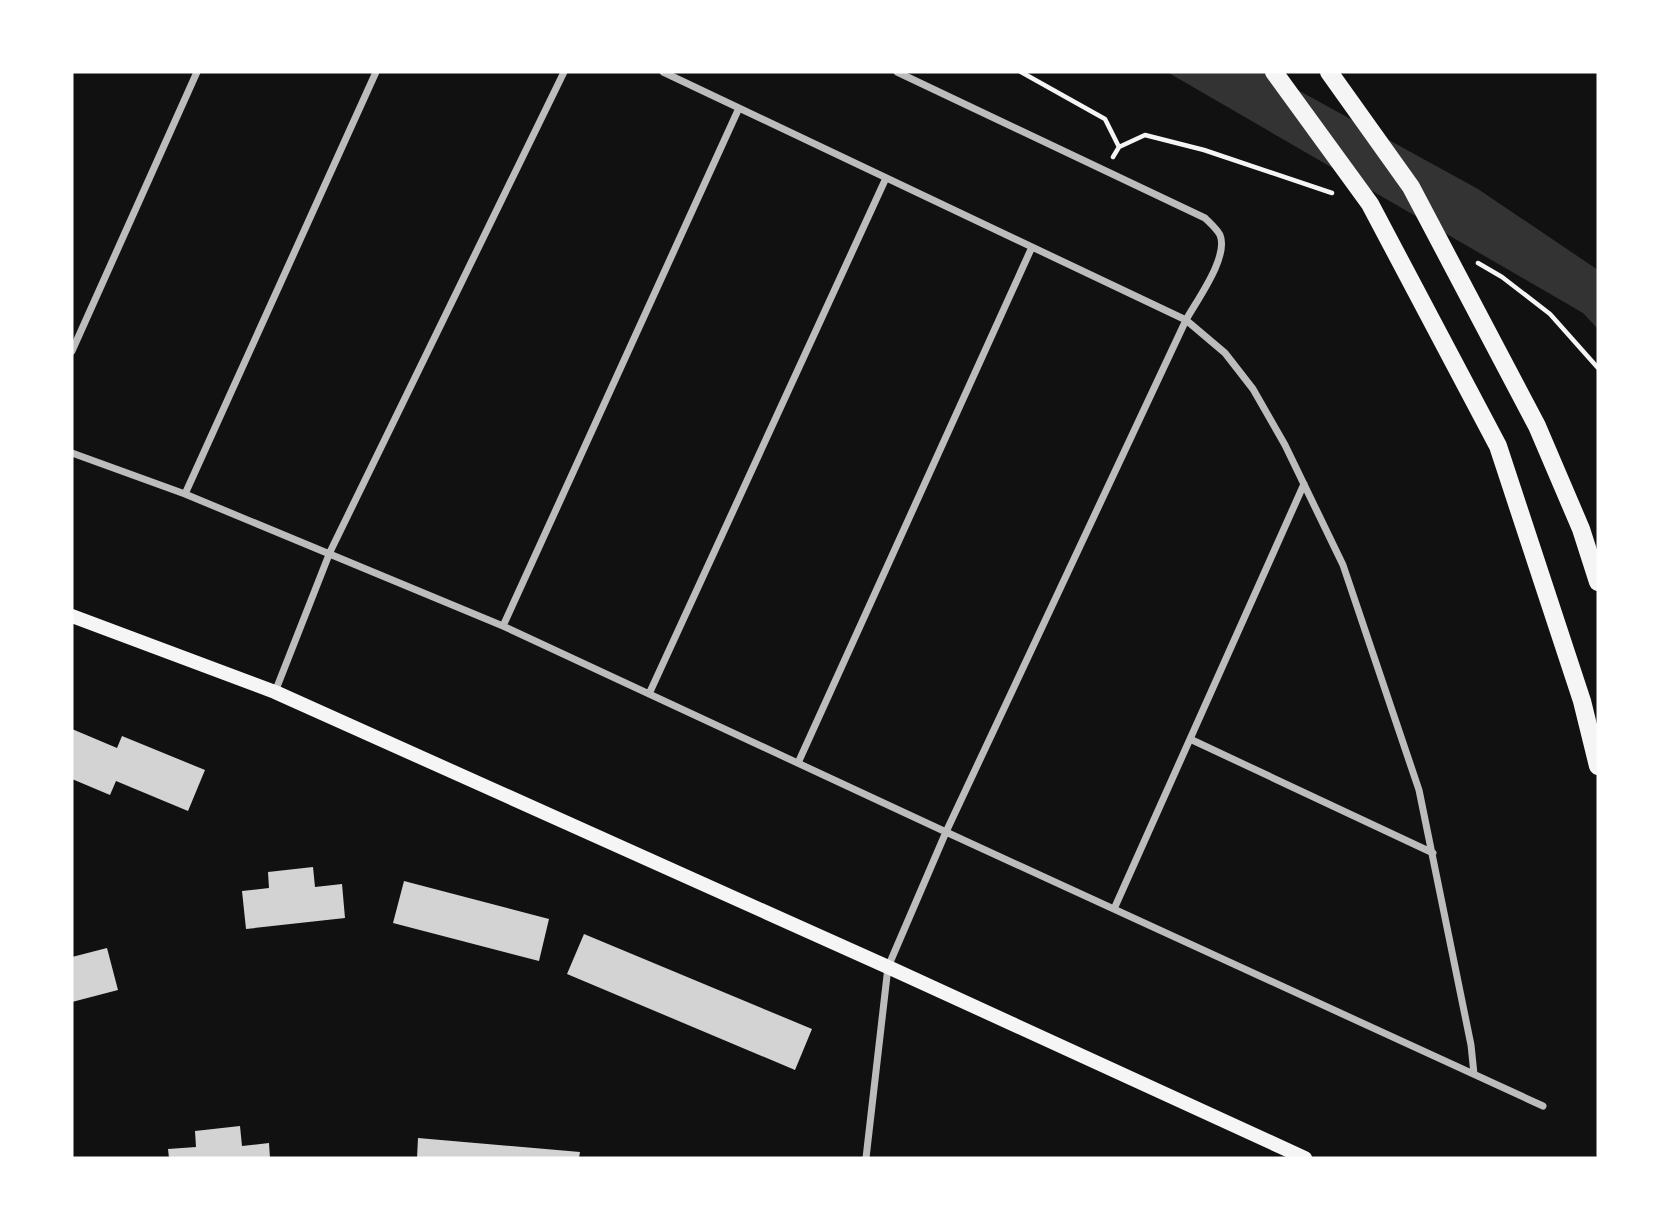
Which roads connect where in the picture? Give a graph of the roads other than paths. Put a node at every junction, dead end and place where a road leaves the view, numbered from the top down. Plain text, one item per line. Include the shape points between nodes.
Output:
1 (197, 72) edge
2 (376, 72) edge
3 (564, 72) edge
4 (663, 72) edge
5 (897, 72) edge
6 (1274, 72) edge
7 (1329, 72) edge
8 (739, 108) junction
9 (886, 178) junction
10 (1032, 247) junction
11 (1186, 320) junction
12 (72, 351) edge
13 (72, 453) edge
14 (1304, 484) junction
15 (185, 494) junction
16 (330, 552) junction
17 (1598, 582) edge
18 (72, 616) edge
19 (503, 625) junction
20 (275, 692) junction
21 (649, 694) junction
22 (1190, 740) junction
23 (798, 763) junction
24 (1598, 766) edge
25 (946, 832) junction
26 (1433, 853) junction
27 (1114, 909) junction
28 (888, 967) junction
29 (1474, 1074) junction
30 (1543, 1106) dead end
31 (866, 1158) edge
32 (1305, 1158) edge

1 - 12 street
2 - 15 street
3 - 16 street
4 - 8 street
5 - 11 street via 1205,218 1219,233 1222,248
6 - 24 main road via 1370,204 1498,446 1583,701
7 - 17 main road via 1411,187 1537,426
8 - 9 street
8 - 19 street
9 - 10 street
9 - 21 street
10 - 11 street
10 - 23 street
11 - 14 street via 1224,352 1253,389
11 - 25 street
13 - 15 street
14 - 22 street
14 - 26 street via 1343,565 1419,790
15 - 16 street
16 - 19 street
16 - 20 street
18 - 20 main road
19 - 21 street
20 - 28 main road
21 - 23 street
22 - 26 street
22 - 27 street
23 - 25 street
25 - 27 street
25 - 28 street
26 - 29 street
27 - 29 street
28 - 31 street
28 - 32 main road
29 - 30 street

